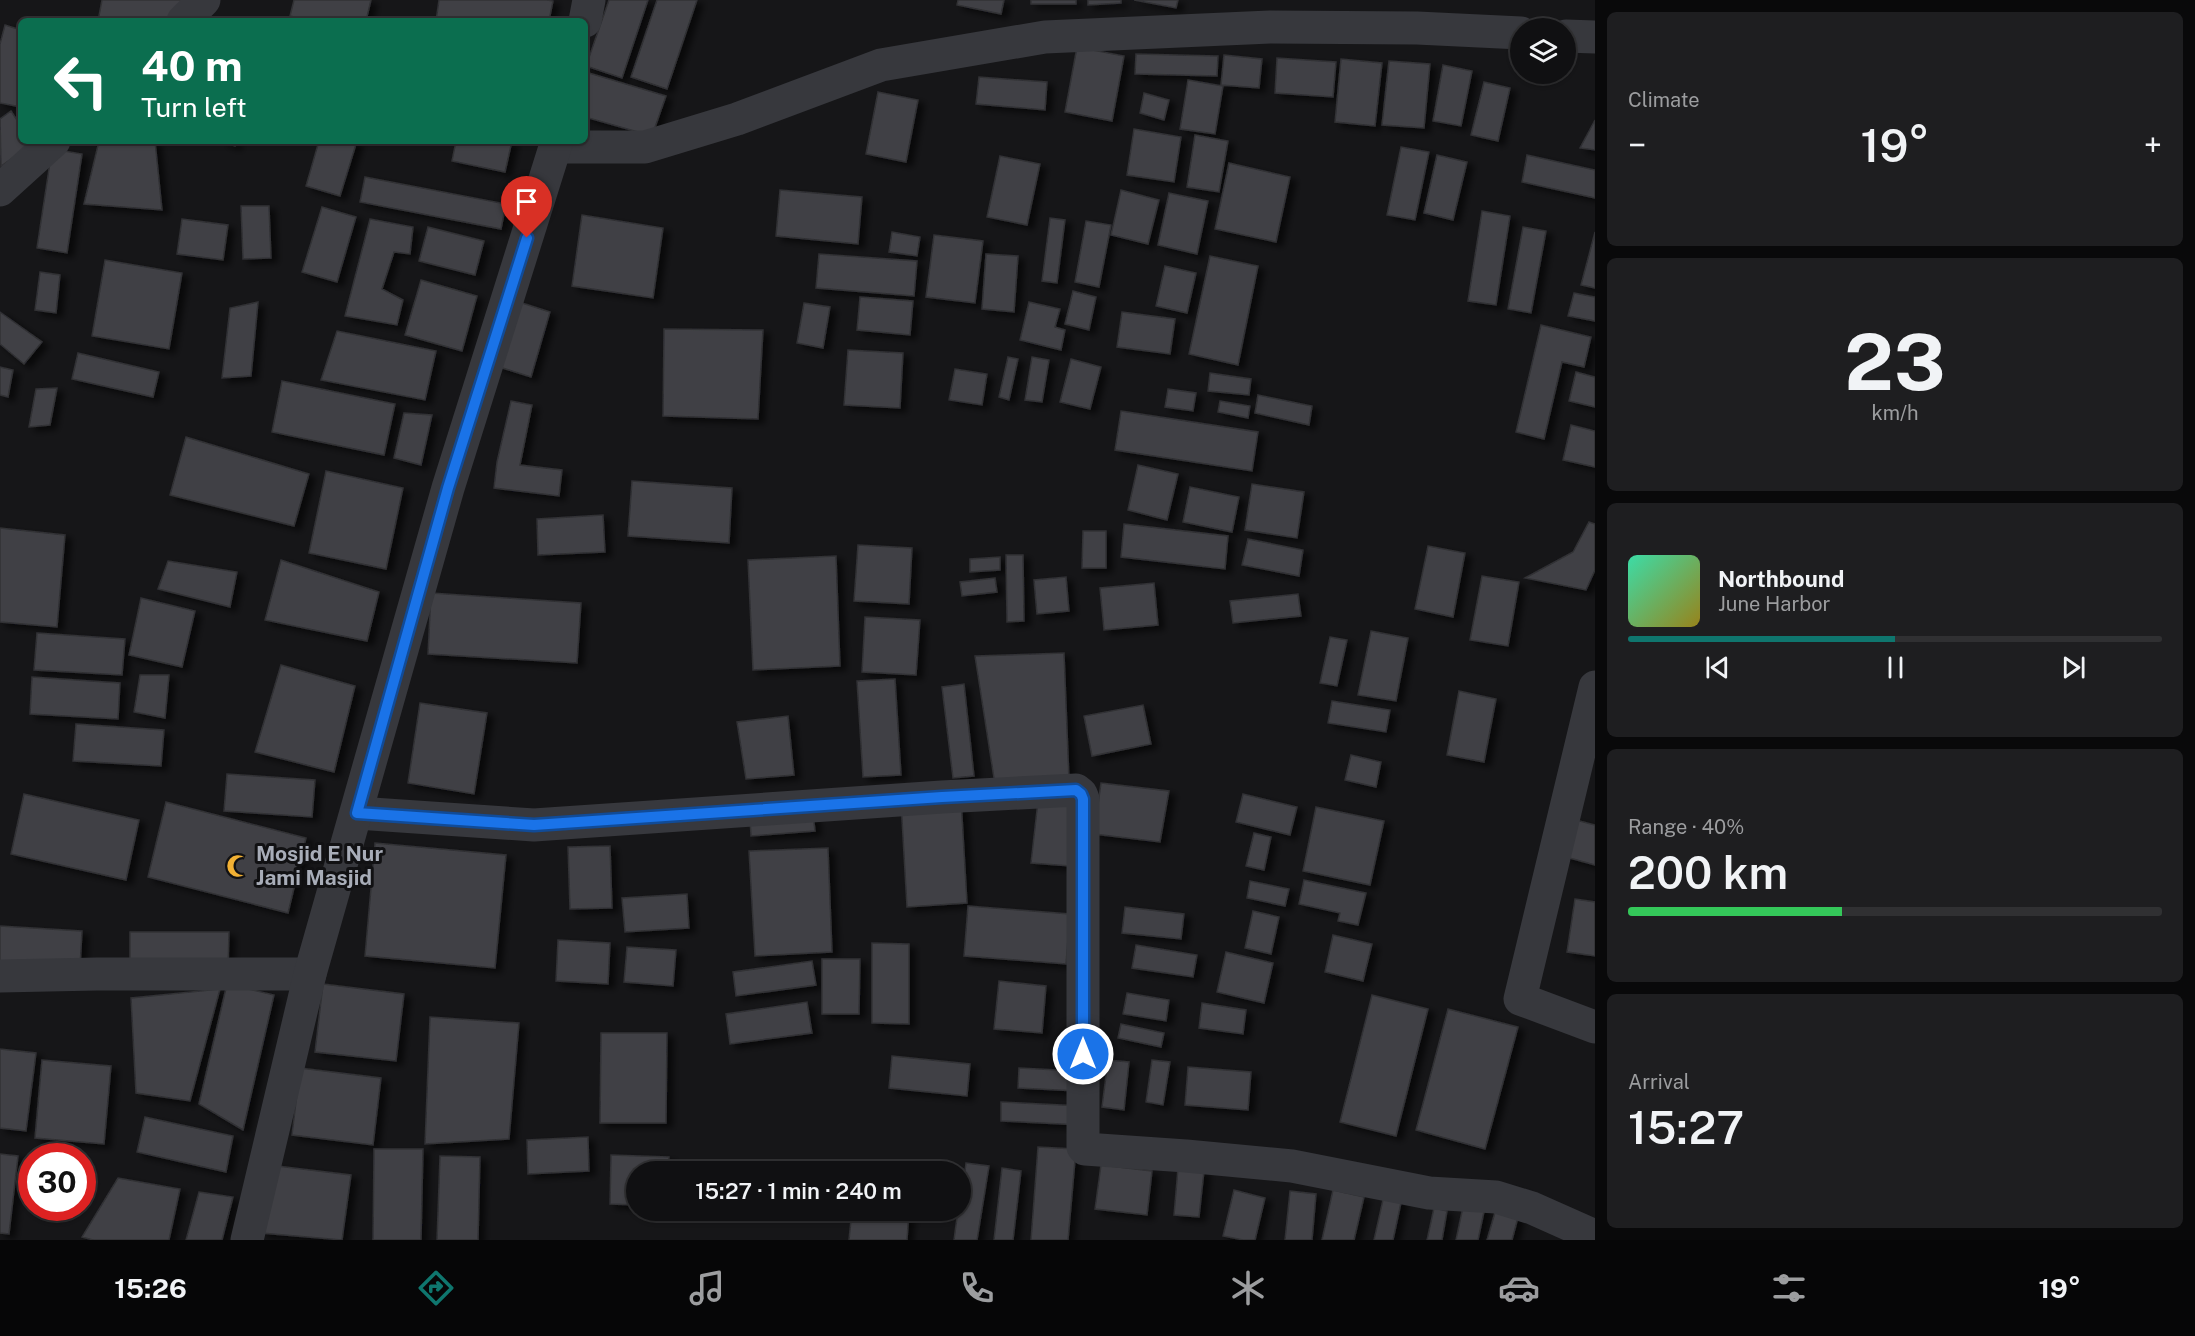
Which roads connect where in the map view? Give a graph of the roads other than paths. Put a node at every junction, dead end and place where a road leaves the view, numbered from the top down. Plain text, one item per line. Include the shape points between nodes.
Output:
1 (204, 0) edge
2 (589, 0) edge
3 (186, 18) edge
4 (586, 18) edge
5 (1510, 32) edge
6 (1576, 36) edge
7 (1595, 37) edge
8 (51, 144) edge
9 (557, 144) edge
10 (0, 190) edge
11 (1595, 687) edge
12 (357, 813) junction
13 (310, 974) junction
14 (0, 976) edge
15 (1595, 1027) edge
16 (1595, 1236) edge
17 (247, 1240) edge

1 - 3 street
2 - 4 street
5 - 9 street via 1270,27 1045,37 882,65 737,120 645,147
6 - 7 street
8 - 10 street
9 - 12 street via 448,488
11 - 15 street via 1520,999
12 - 13 street
12 - 16 street via 534,825 1076,790 1083,799 1085,1149 1292,1167 1429,1193 1496,1197
13 - 14 street
13 - 17 street

